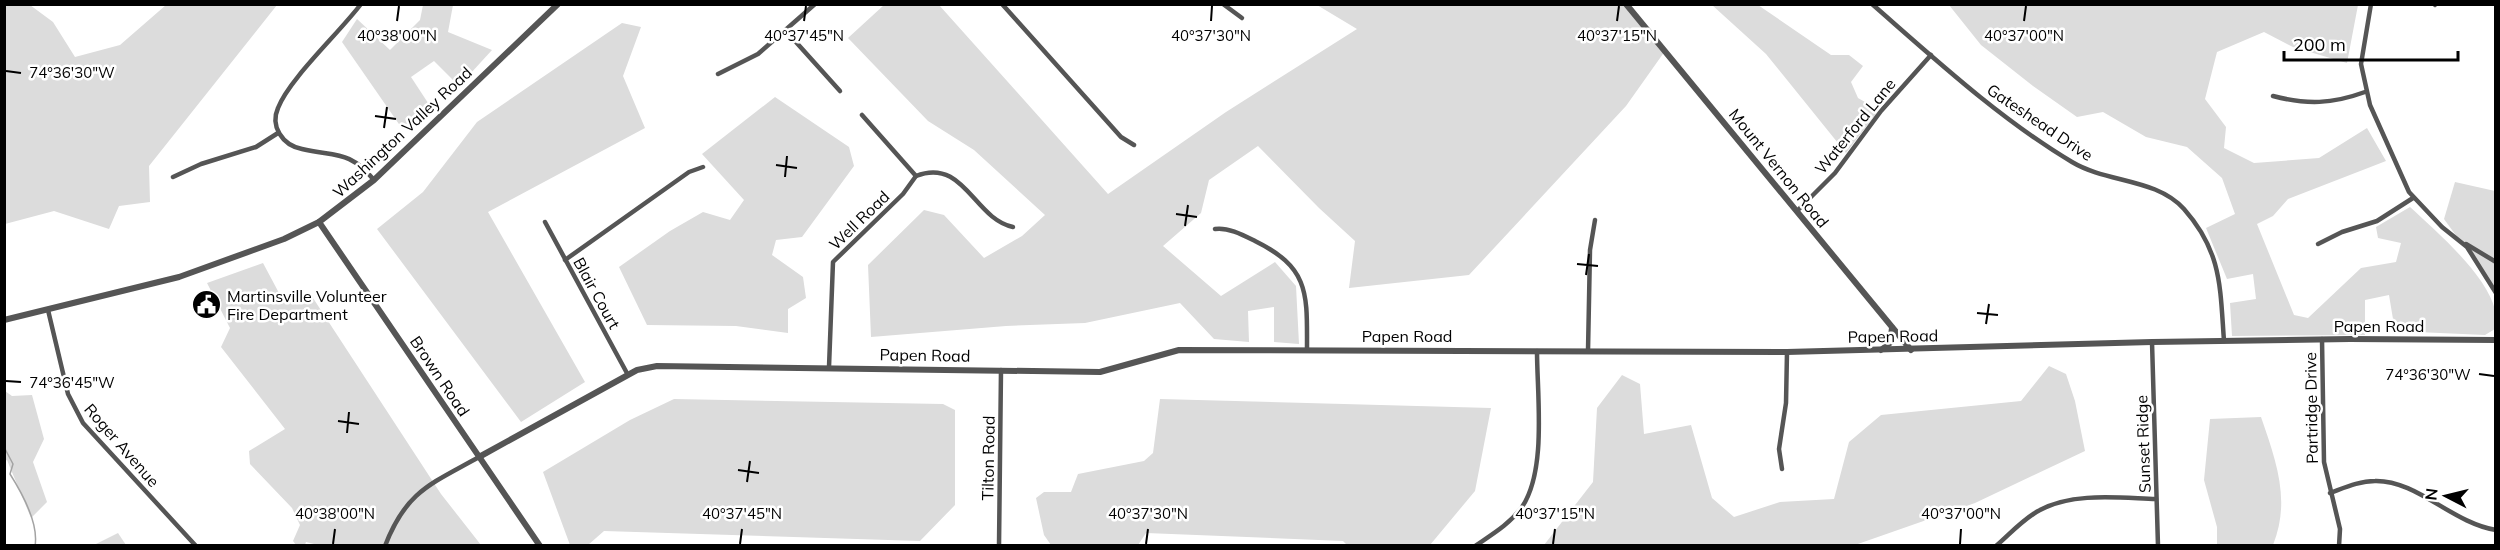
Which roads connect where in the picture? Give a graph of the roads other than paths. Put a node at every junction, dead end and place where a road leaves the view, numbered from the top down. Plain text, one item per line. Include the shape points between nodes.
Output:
1 (361, 4) edge
2 (558, 4) edge
3 (815, 4) edge
4 (1002, 4) edge
5 (1223, 4) edge
6 (1626, 4) edge
7 (1872, 4) edge
8 (2371, 4) edge
9 (1242, 18) dead end
10 (786, 31) junction
11 (1931, 56) junction
12 (718, 74) dead end
13 (840, 91) dead end
14 (2365, 92) junction
15 (2273, 96) dead end
16 (862, 115) dead end
17 (278, 133) junction
18 (1134, 145) dead end
19 (703, 167) dead end
20 (916, 176) junction
21 (173, 177) dead end
22 (374, 180) junction
23 (2413, 198) junction
24 (1797, 211) junction
25 (1595, 220) dead end
26 (319, 222) junction
27 (545, 222) dead end
28 (1013, 227) dead end
29 (1215, 229) dead end
30 (2464, 243) junction
31 (2318, 244) dead end
32 (565, 260) junction
33 (2496, 262) edge
34 (2496, 293) edge
35 (48, 310) junction
36 (4, 320) edge
37 (1892, 327) junction
38 (2322, 339) junction
39 (2496, 340) edge
40 (2224, 341) junction
41 (2152, 342) junction
42 (1307, 349) junction
43 (1881, 350) junction
44 (1911, 350) junction
45 (1537, 351) junction
46 (1588, 351) junction
47 (1787, 352) junction
48 (829, 367) junction
49 (1001, 370) junction
50 (628, 375) junction
51 (479, 457) junction
52 (1782, 470) dead end
53 (2330, 492) junction
54 (2156, 499) junction
55 (2496, 530) edge
56 (196, 546) edge
57 (385, 546) edge
58 (540, 546) edge
59 (999, 546) edge
60 (1475, 546) edge
61 (1996, 546) edge
62 (2158, 546) edge
63 (2339, 546) edge

1 - 17 street via 284,95 275,118
2 - 22 street, Washington Valley Road
3 - 10 street
4 - 18 street via 1121,137
5 - 9 street
6 - 24 street, Mount Vernon Road
7 - 11 street, Gateshead Drive
8 - 14 street via 2361,58
10 - 12 street via 758,54
10 - 13 street
11 - 24 street, Waterford Lane via 1881,111 1835,173
11 - 40 street, Gateshead Drive via 1987,102 2069,160 2160,192 2178,203 2215,258
14 - 15 street via 2324,103
14 - 23 street
16 - 20 street
17 - 21 street via 256,147
17 - 22 street via 295,147 350,157
19 - 32 street via 689,172
20 - 28 street via 931,171 952,177 1001,222
20 - 48 street, Well Road via 903,194 832,262
22 - 26 street, Washington Valley Road
23 - 30 street
23 - 31 street via 2377,221
24 - 37 street, Mount Vernon Road
25 - 46 street via 1590,250
26 - 35 street, Washington Valley Road via 284,239 179,277
26 - 51 street, Brown Road
27 - 32 street, Blair Court
29 - 42 street via 1232,231 1266,247 1296,271 1306,296
30 - 33 street
30 - 34 street
32 - 50 street, Blair Court
35 - 36 street, Washington Valley Road
35 - 56 street, Roger Avenue via 68,394 83,423
37 - 43 street via 1890,343
37 - 44 street, Mount Vernon Road
38 - 39 street, Papen Road
38 - 40 street, Papen Road
38 - 53 street, Partridge Drive via 2324,462
40 - 41 street, Papen Road
41 - 44 street, Papen Road
41 - 54 street, Sunset Ridge
42 - 45 street, Papen Road
42 - 49 street, Papen Road via 1170,351 1100,372
43 - 44 street, Papen Road
43 - 47 street, Papen Road
45 - 46 street, Papen Road
45 - 60 street via 1534,477 1527,499 1513,518
46 - 47 street, Papen Road
47 - 52 street via 1786,403 1779,449
48 - 49 street, Papen Road
48 - 50 street, Papen Road via 672,365 646,367
49 - 59 street, Tilton Road
50 - 51 street, Papen Road
51 - 57 street, Papen Road via 409,500
51 - 58 street, Brown Road
53 - 55 street via 2363,482 2392,483 2476,527
53 - 63 street, Partridge Drive via 2340,529
54 - 61 street via 2056,502 2032,515
54 - 62 street, Sunset Ridge

